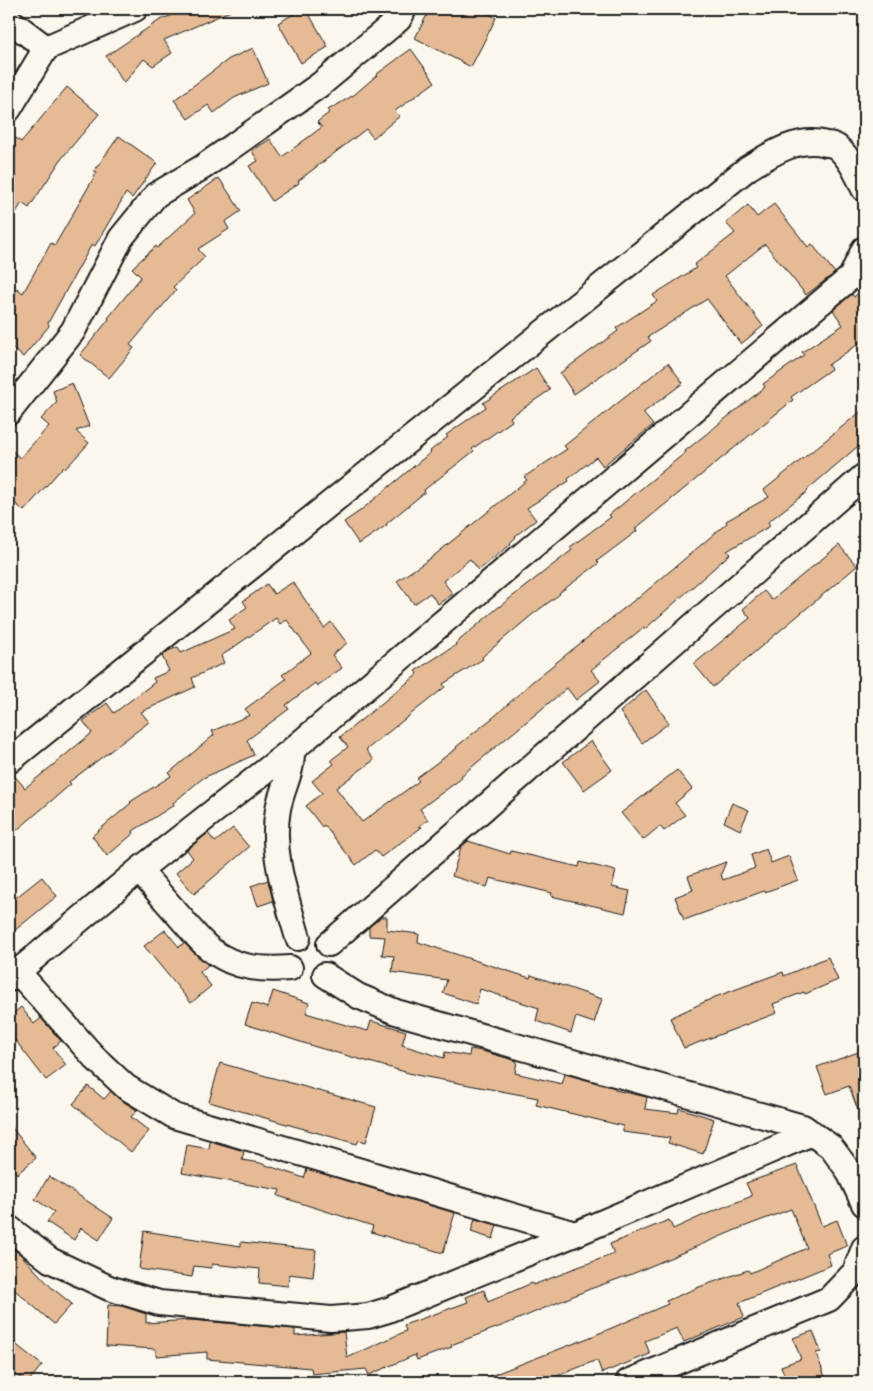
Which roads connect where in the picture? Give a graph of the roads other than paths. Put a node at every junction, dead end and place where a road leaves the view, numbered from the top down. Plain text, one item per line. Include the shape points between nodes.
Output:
1 (135, 9) edge
2 (404, 9) edge
3 (9, 20) edge
4 (46, 48) junction
5 (9, 109) edge
6 (864, 189) edge
7 (864, 249) edge
8 (9, 412) edge
9 (864, 476) edge
10 (292, 750) junction
11 (9, 762) edge
12 (139, 870) junction
13 (298, 938) junction
14 (329, 944) junction
15 (290, 968) junction
16 (325, 975) junction
17 (13, 976) edge
18 (812, 1133) junction
19 (864, 1204) edge
20 (9, 1228) edge
21 (575, 1234) junction
22 (864, 1248) edge
23 (628, 1382) edge

1 - 4 street
2 - 8 street via 399,19 321,84 203,167 156,195 121,238 73,331
3 - 4 street
4 - 5 street
6 - 11 street via 853,165 836,146 816,141 771,153 748,168
7 - 10 street via 851,277
9 - 14 street
10 - 12 street
10 - 13 street via 292,766 278,808 275,846
12 - 15 street via 198,938 222,958 251,967
12 - 17 street
13 - 14 street via 318,936
13 - 15 street via 287,954
14 - 16 street via 333,957
15 - 16 street via 299,978 306,980
16 - 18 street via 358,996 396,1012 754,1112 803,1127
17 - 21 street via 126,1087 174,1116
18 - 19 street via 831,1147 848,1170
18 - 21 street
20 - 21 street via 50,1260 109,1288 159,1303 330,1320 368,1316 388,1310
22 - 23 street via 855,1272 829,1299

